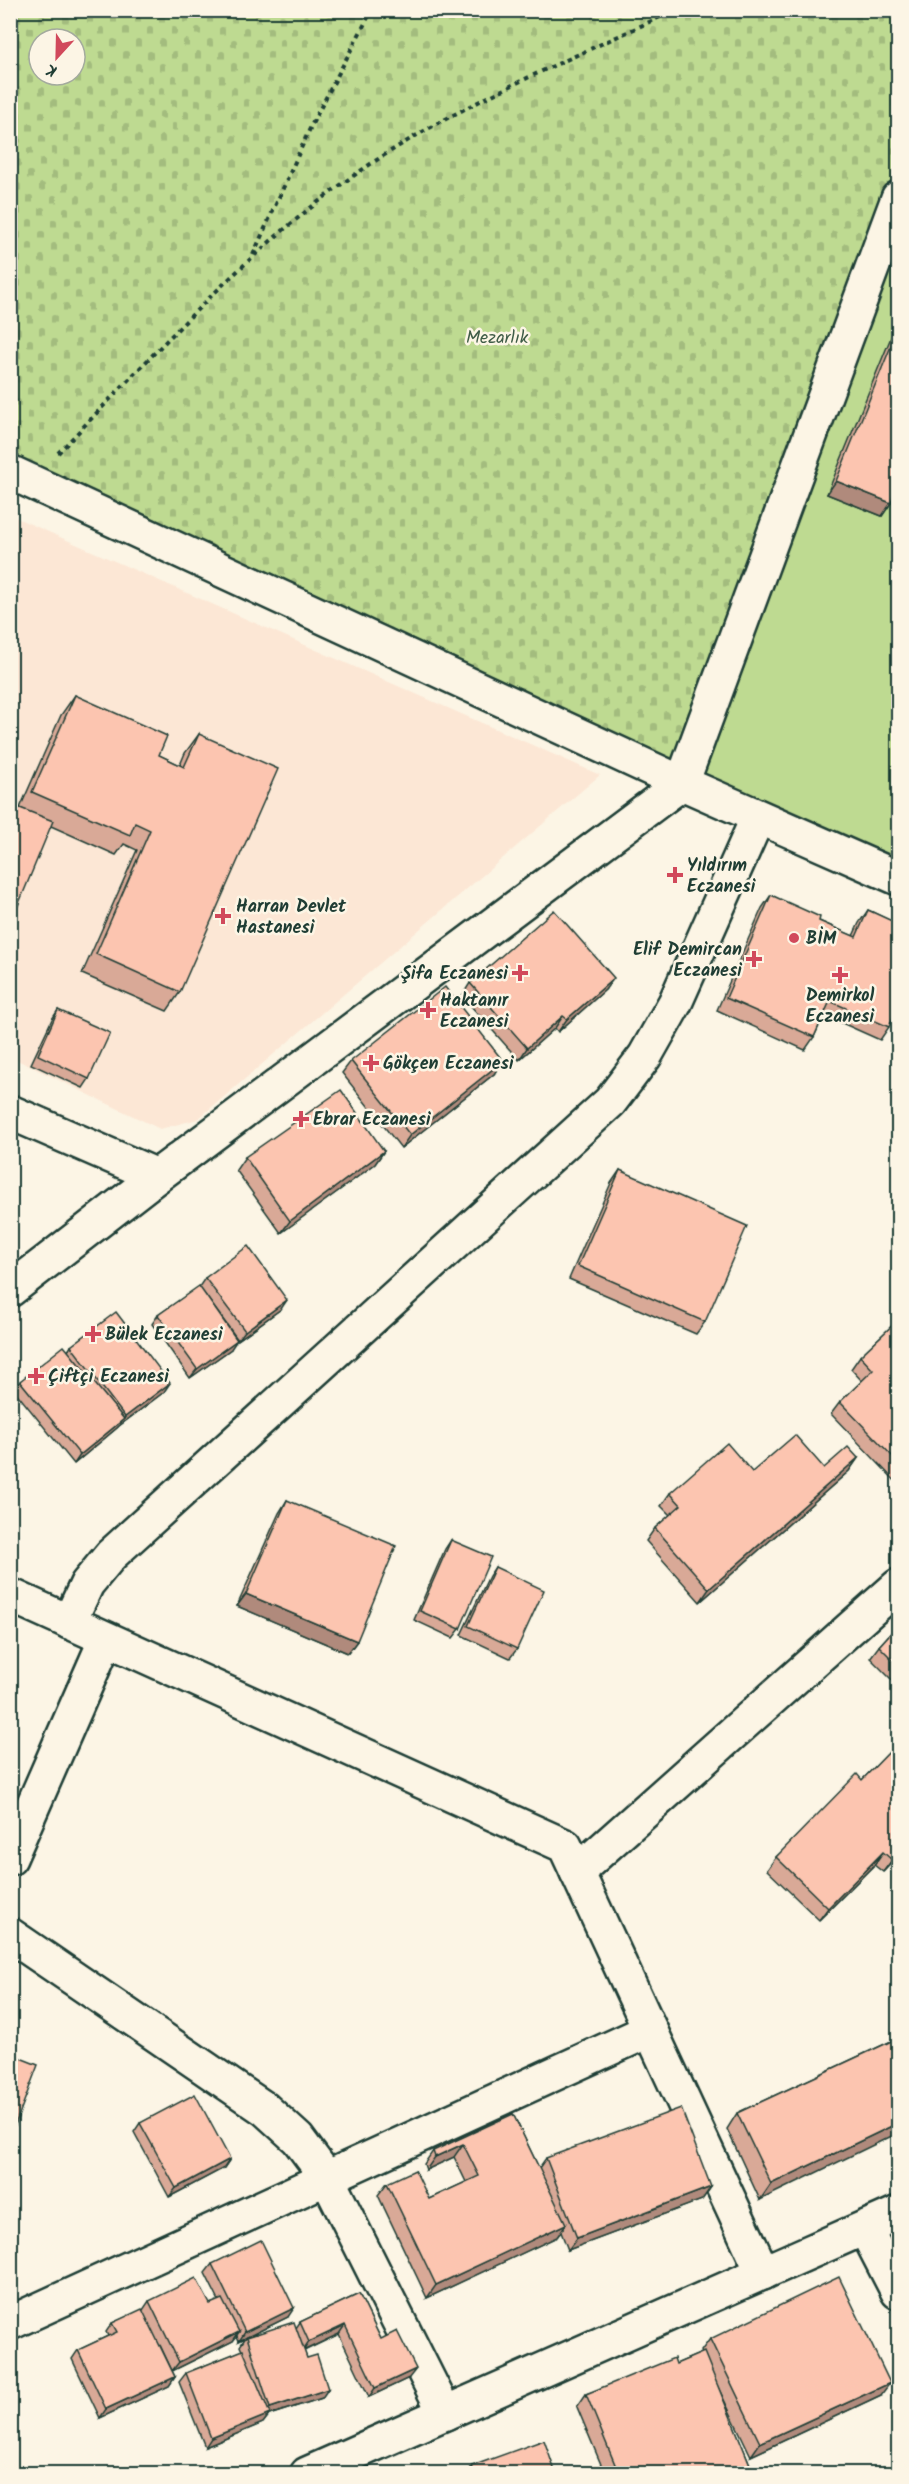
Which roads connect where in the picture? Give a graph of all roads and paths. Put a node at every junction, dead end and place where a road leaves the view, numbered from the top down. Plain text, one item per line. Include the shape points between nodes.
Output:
1 (372, 10) edge
2 (675, 10) edge
3 (898, 198) edge
4 (251, 258) junction
5 (21, 476) edge
6 (682, 783) junction
7 (758, 817) junction
8 (898, 878) edge
9 (10, 1112) edge
10 (157, 1176) junction
11 (10, 1290) edge
12 (898, 1586) edge
13 (10, 1595) edge
14 (69, 1622) junction
15 (106, 1639) junction
16 (10, 1858) edge
17 (577, 1872) junction
18 (10, 1935) edge
19 (650, 2030) junction
20 (327, 2178) junction
21 (898, 2213) edge
22 (865, 2228) junction
23 (763, 2273) junction
24 (898, 2292) edge
25 (10, 2323) edge
26 (445, 2413) junction
27 (307, 2474) edge

1 - 4 path via 312,124
2 - 4 path via 436,124 357,173
3 - 6 street
4 - 5 path
5 - 6 street
6 - 7 street
6 - 10 street
7 - 8 street
7 - 14 street via 675,1004 645,1056 610,1102 111,1555 87,1584
9 - 10 street
10 - 11 street
12 - 17 street
13 - 14 street
14 - 15 street
15 - 16 street
15 - 17 street via 565,1846
17 - 19 street
18 - 20 street via 265,2109 298,2139
19 - 20 street
19 - 23 street
20 - 25 street
20 - 26 street
21 - 22 street
22 - 23 street
22 - 24 street
23 - 26 street
26 - 27 street

